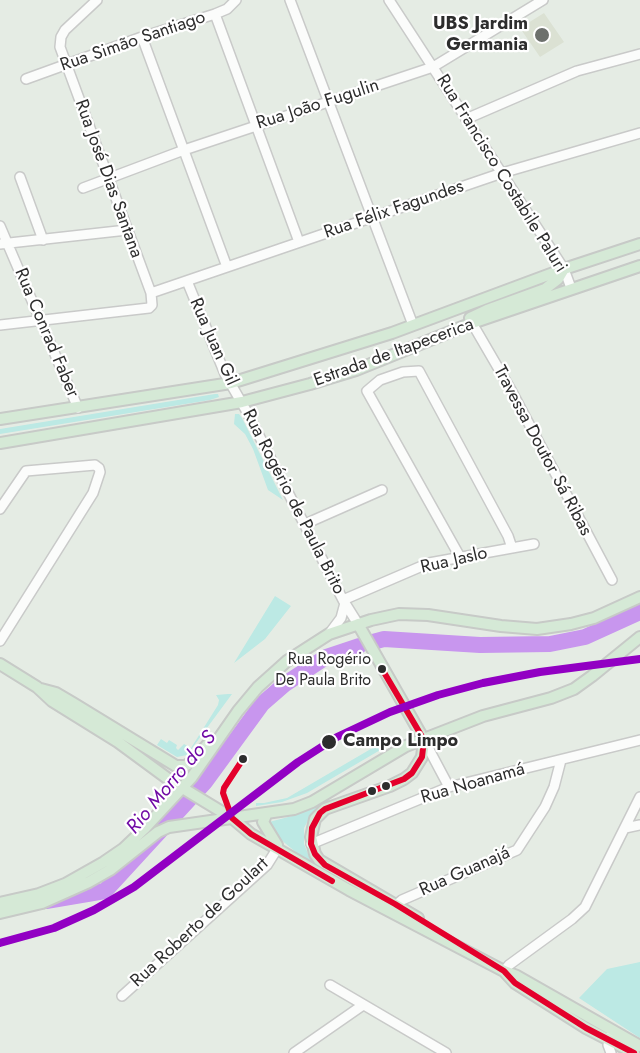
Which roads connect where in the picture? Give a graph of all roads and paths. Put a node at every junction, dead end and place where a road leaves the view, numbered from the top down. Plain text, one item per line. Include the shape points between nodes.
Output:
1 (97, 0) edge
2 (236, 0) edge
3 (290, 0) edge
4 (390, 0) edge
5 (543, 0) edge
6 (215, 14) junction
7 (142, 37) junction
8 (640, 54) edge
9 (65, 64) junction
10 (432, 67) junction
11 (26, 79) dead end
12 (328, 103) junction
13 (466, 119) junction
14 (256, 126) junction
15 (640, 133) edge
16 (184, 150) junction
17 (502, 173) junction
18 (20, 177) dead end
19 (109, 178) junction
20 (83, 188) dead end
21 (371, 218) junction
22 (0, 226) edge
23 (127, 230) junction
24 (43, 240) junction
25 (299, 243) junction
26 (4, 244) edge
27 (640, 244) edge
28 (640, 266) edge
29 (227, 267) junction
30 (564, 269) junction
31 (187, 281) junction
32 (571, 288) junction
33 (151, 293) junction
34 (41, 320) junction
35 (472, 323) junction
36 (0, 325) edge
37 (413, 325) junction
38 (439, 336) junction
39 (231, 383) junction
40 (242, 402) junction
41 (78, 408) junction
42 (0, 419) edge
43 (0, 443) edge
44 (382, 490) dead end
45 (0, 509) edge
46 (305, 524) junction
47 (534, 544) dead end
48 (512, 548) junction
49 (460, 557) junction
50 (612, 580) dead end
51 (640, 597) edge
52 (345, 604) junction
53 (358, 624) junction
54 (329, 634) junction
55 (640, 637) edge
56 (0, 641) edge
57 (0, 664) edge
58 (37, 687) junction
59 (238, 711) junction
60 (424, 740) junction
61 (640, 740) edge
62 (561, 759) junction
63 (449, 787) junction
64 (183, 788) junction
65 (640, 797) edge
66 (267, 813) junction
67 (232, 818) junction
68 (640, 825) edge
69 (626, 828) junction
70 (311, 844) junction
71 (277, 849) junction
72 (0, 903) edge
73 (392, 908) junction
74 (0, 913) edge
75 (504, 971) junction
76 (330, 985) dead end
77 (122, 996) dead end
78 (363, 1005) junction
79 (610, 1035) junction
80 (640, 1046) edge
81 (619, 1047) edge
82 (294, 1053) edge
83 (446, 1053) edge
84 (634, 1053) edge

1 - 9 street, Rua José Dias Santana via 61,37
2 - 6 street, Rua Simão Santiago
3 - 12 street
4 - 10 street, Rua Francisco Costabile Paluri
5 - 10 street, Rua João Fugulin
6 - 7 street, Rua Simão Santiago
6 - 14 street
7 - 9 street, Rua Simão Santiago
7 - 16 street
8 - 13 street via 577,71
9 - 11 street, Rua Simão Santiago
9 - 19 street, Rua José Dias Santana
10 - 12 street, Rua João Fugulin
10 - 13 street, Rua Francisco Costabile Paluri
12 - 14 street, Rua João Fugulin
12 - 21 street
13 - 17 street, Rua Francisco Costabile Paluri
14 - 16 street, Rua João Fugulin
14 - 25 street
15 - 17 street, Rua Félix Fagundes
16 - 19 street, Rua João Fugulin
16 - 29 street
17 - 21 street, Rua Félix Fagundes
17 - 30 street, Rua Francisco Costabile Paluri
18 - 24 street
19 - 20 street, Rua João Fugulin
19 - 23 street, Rua José Dias Santana
21 - 25 street, Rua Félix Fagundes
21 - 37 street
22 - 26 street, Rua Conrad Faber
23 - 24 street
23 - 33 street, Rua José Dias Santana
24 - 26 street
25 - 29 street, Rua Félix Fagundes
26 - 34 street, Rua Conrad Faber
27 - 30 main road, Estrada de Itapecerica
28 - 32 main road, Estrada de Itapecerica
29 - 31 street, Rua Félix Fagundes
30 - 32 street, Rua Francisco Costabile Paluri
30 - 37 main road, Estrada de Itapecerica
30 - 38 main road via 545,290 487,310
31 - 33 street, Rua Félix Fagundes
31 - 39 street, Rua Juan Gil
32 - 35 main road, Estrada de Itapecerica
33 - 34 street via 153,303 149,308
34 - 36 street
34 - 41 street, Rua Conrad Faber
35 - 38 main road, Estrada de Itapecerica
35 - 50 street, Travessa Doutor Sá Ribas
37 - 39 main road, Estrada de Itapecerica
38 - 40 main road, Estrada de Itapecerica via 356,370
39 - 40 street, Rua Juan Gil
39 - 41 main road, Estrada de Itapecerica
40 - 43 main road, Estrada de Itapecerica
40 - 46 street, Rua Rogério de Paula Brito
41 - 42 main road, Estrada de Itapecerica
44 - 46 street
45 - 56 street via 26,471 95,465 99,468 93,493
46 - 52 street, Rua Rogério de Paula Brito
47 - 48 street, Rua Jaslo
48 - 49 street, Rua Jaslo
48 - 49 street via 419,371 380,380 367,391
49 - 52 street, Rua Jaslo via 429,563
51 - 53 main road via 594,618 537,629 399,614
52 - 53 street, Rua Rogério de Paula Brito
52 - 54 street, Rua Rogério de Paula Brito via 341,618
53 - 54 main road
53 - 60 main road, Rua Rogério de Paula Brito
54 - 59 main road via 274,671
55 - 60 main road via 573,689 483,716
57 - 58 main road
58 - 59 main road via 56,693 170,764 181,767 192,762
58 - 64 main road
59 - 64 main road
60 - 63 street, Rua Rogério de Paula Brito
60 - 66 main road via 406,746 312,802
60 - 70 main road via 419,764 404,779 320,813 312,828
61 - 62 street, Rua Noanamá
62 - 63 street, Rua Noanamá
62 - 73 street, Rua Guanajá via 545,807 517,850
63 - 70 street, Rua Noanamá
64 - 67 main road
64 - 72 main road via 144,829 104,862 65,884
65 - 69 street
66 - 67 main road
66 - 71 main road via 263,822
67 - 71 main road
67 - 74 main road via 158,831 89,882 42,903
68 - 69 street
69 - 75 street via 585,908
70 - 73 main road via 325,865
71 - 73 main road via 349,890
71 - 77 street, Rua Roberto de Goulart via 267,865
73 - 75 main road
75 - 79 main road
76 - 78 street
78 - 82 street
78 - 83 street
79 - 81 main road
79 - 81 street
80 - 81 main road
81 - 84 main road

